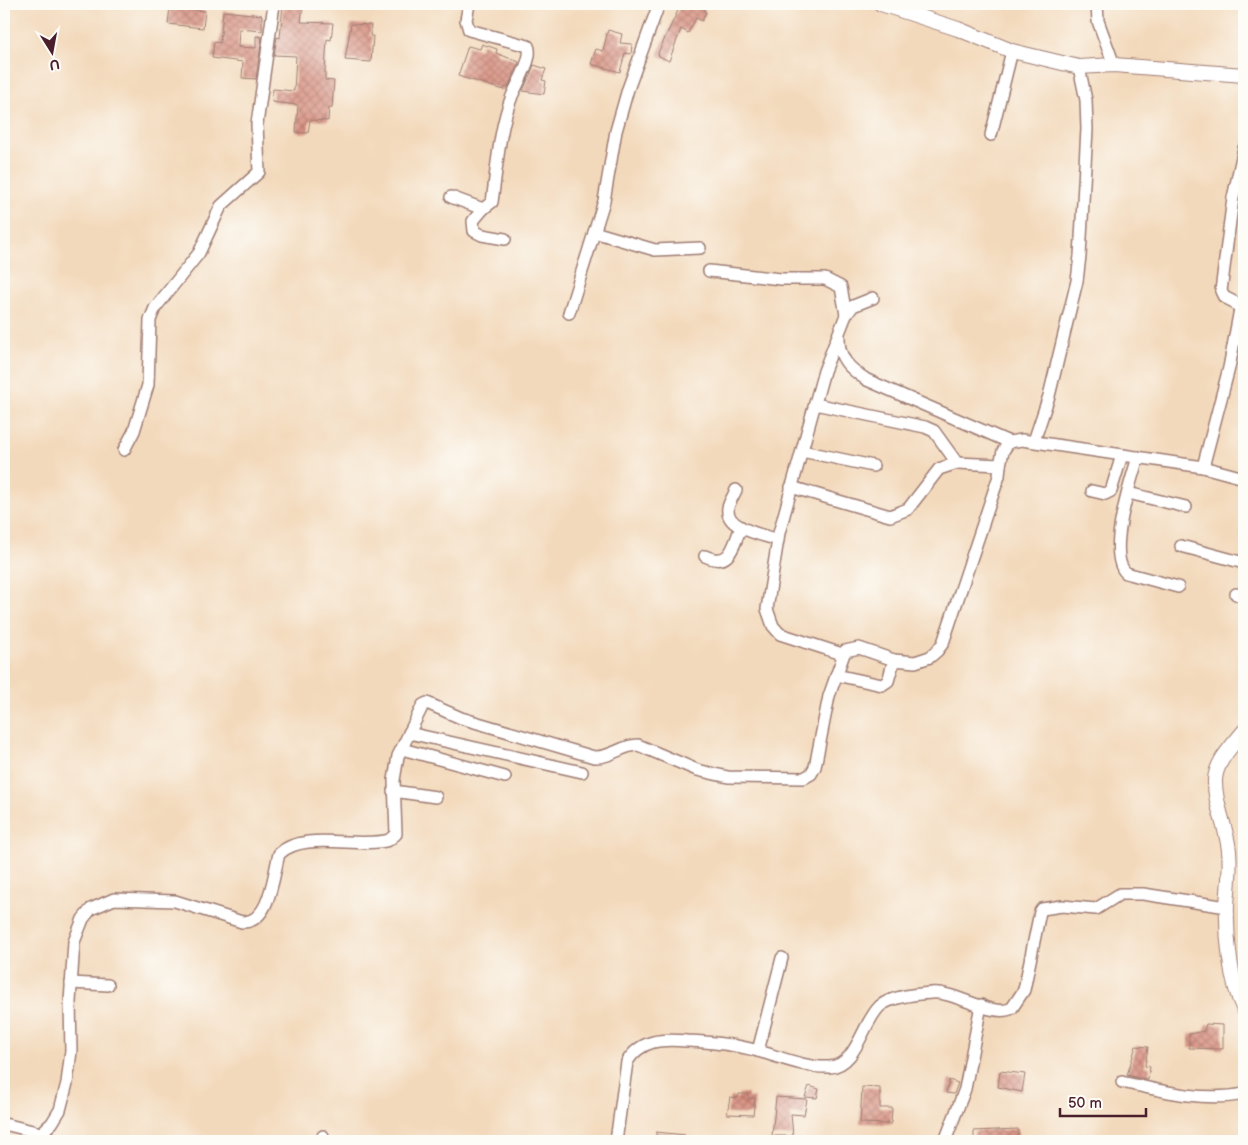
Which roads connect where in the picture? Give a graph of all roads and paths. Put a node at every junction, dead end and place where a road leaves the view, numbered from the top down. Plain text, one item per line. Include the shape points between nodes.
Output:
1 (274, 4) edge
2 (469, 4) edge
3 (660, 4) edge
4 (881, 4) edge
5 (1097, 4) edge
6 (1012, 51) junction
7 (1114, 65) junction
8 (1079, 67) junction
9 (1244, 75) edge
10 (991, 135) dead end
11 (1244, 148) edge
12 (452, 197) dead end
13 (484, 209) junction
14 (594, 232) junction
15 (505, 239) dead end
16 (700, 248) dead end
17 (709, 272) dead end
18 (873, 298) dead end
19 (569, 313) dead end
20 (846, 315) junction
21 (839, 336) junction
22 (815, 404) junction
23 (1034, 441) junction
24 (1009, 442) junction
25 (124, 450) dead end
26 (802, 451) junction
27 (1122, 455) junction
28 (1138, 457) junction
29 (957, 463) junction
30 (1000, 465) junction
31 (873, 466) dead end
32 (1203, 467) junction
33 (1244, 478) edge
34 (791, 487) junction
35 (736, 490) dead end
36 (1092, 491) dead end
37 (1128, 493) junction
38 (1186, 507) dead end
39 (742, 527) junction
40 (778, 540) junction
41 (1181, 546) dead end
42 (706, 556) dead end
43 (1244, 563) edge
44 (1178, 586) dead end
45 (842, 654) junction
46 (894, 660) junction
47 (836, 675) junction
48 (1244, 732) edge
49 (409, 733) junction
50 (402, 749) junction
51 (582, 772) dead end
52 (505, 776) dead end
53 (393, 791) junction
54 (436, 797) dead end
55 (1227, 907) junction
56 (782, 958) dead end
57 (72, 983) junction
58 (108, 985) dead end
59 (981, 1006) junction
60 (1244, 1010) edge
61 (758, 1051) junction
62 (1122, 1082) dead end
63 (1244, 1094) edge
64 (4, 1124) edge
65 (41, 1133) junction
66 (54, 1141) edge
67 (616, 1141) edge
68 (945, 1141) edge

1 - 25 street via 257,124 259,172 221,206 199,253 155,308 150,320 148,385 134,431
2 - 13 street via 466,20 469,30 528,46 530,50 511,98 500,143 492,202
3 - 14 street via 618,123 604,202
4 - 6 street
5 - 7 street via 1098,21
6 - 8 street
6 - 10 street
7 - 8 street
7 - 9 street
8 - 23 street via 1086,100 1086,119 1077,281 1049,396
11 - 32 street via 1233,198 1221,291 1240,310 1229,368
12 - 13 street
13 - 15 street via 473,221 474,231
14 - 16 street via 655,250
14 - 19 street
17 - 20 street via 781,279 825,279 841,287
18 - 20 street via 853,306
20 - 21 street
21 - 22 street
21 - 24 street via 838,346 843,359 851,370 867,380
22 - 26 street
22 - 29 street via 925,427 934,431
23 - 24 street
23 - 27 street
24 - 30 street via 1003,450
26 - 31 street
26 - 34 street
27 - 28 street
27 - 36 street via 1111,491 1105,494
28 - 32 street
28 - 37 street
29 - 30 street
29 - 34 street via 939,469 908,509 890,516
30 - 46 street via 978,542 943,642 923,660
32 - 33 street
34 - 40 street
35 - 39 street via 728,514 736,525
37 - 38 street
37 - 44 street via 1121,519 1118,561 1122,569
39 - 40 street
39 - 42 street via 728,556 722,560
40 - 45 street via 767,609 773,626 780,634
41 - 43 street
45 - 46 street via 852,648 860,648
45 - 47 street
46 - 47 street via 888,681 882,686
47 - 49 street via 815,767 804,778 728,777 697,770 638,745 630,745 604,757 594,757 461,718 427,703
48 - 55 street via 1218,767 1215,780 1230,852
49 - 50 street
49 - 51 street
50 - 52 street
50 - 53 street
53 - 54 street
53 - 57 street via 396,828 393,838 385,841 305,843 284,849 279,854 264,909 255,920 242,922 175,902 114,900 99,904 83,919 77,933
55 - 59 street via 1143,894 1120,894 1096,909 1048,907 1040,912 1024,990 1017,1002 1008,1010
55 - 60 street via 1233,974 1237,996
56 - 61 street
57 - 58 street
57 - 65 street via 67,1084 60,1110
59 - 61 street via 940,992 890,1000 880,1007 863,1029 853,1054 829,1067
59 - 68 street via 965,1089
61 - 67 street via 722,1042 675,1040 644,1044 633,1052 627,1062
62 - 63 street via 1187,1095
64 - 65 street
65 - 66 street

